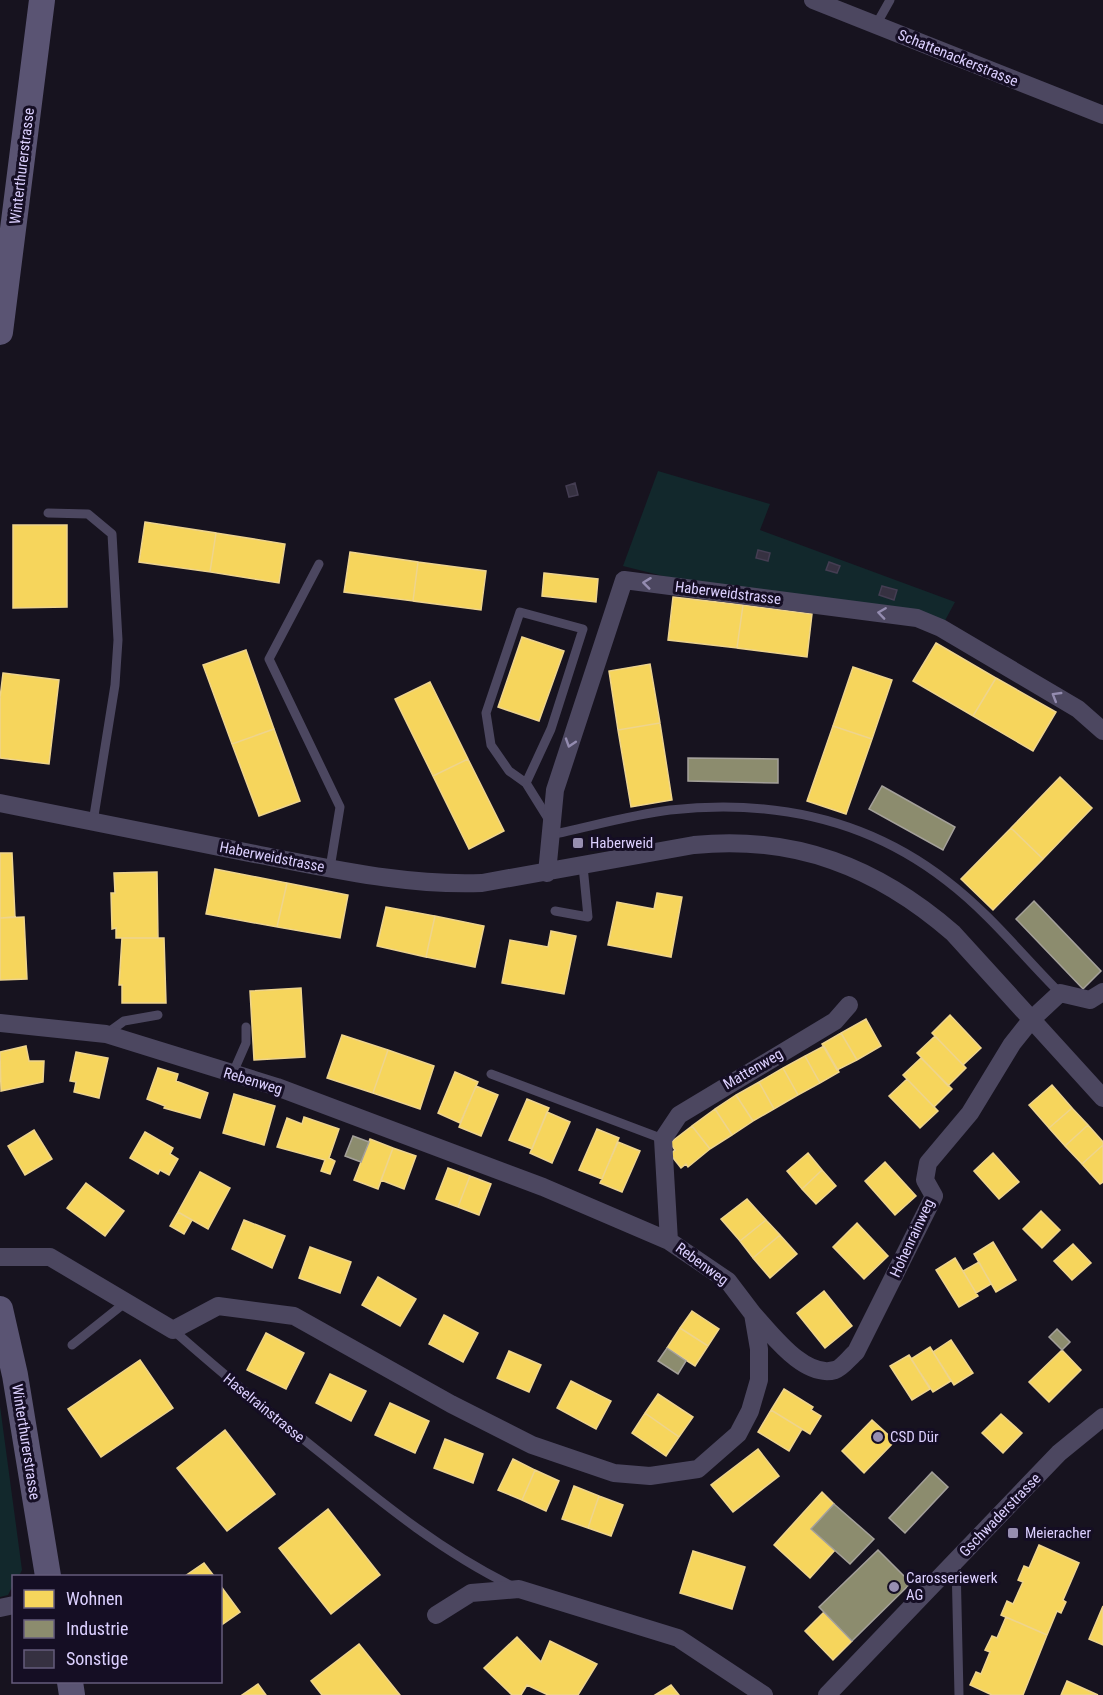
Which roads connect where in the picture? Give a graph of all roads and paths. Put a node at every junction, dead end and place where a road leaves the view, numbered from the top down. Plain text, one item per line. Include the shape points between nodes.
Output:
1 (42, 0) edge
2 (813, 0) edge
3 (890, 0) edge
4 (876, 25) junction
5 (1103, 115) edge
6 (0, 332) edge
7 (48, 513) dead end
8 (319, 564) dead end
9 (1103, 731) edge
10 (526, 783) junction
11 (0, 803) edge
12 (93, 822) junction
13 (550, 828) junction
14 (583, 866) junction
15 (330, 868) junction
16 (547, 873) junction
17 (555, 911) dead end
18 (1103, 992) edge
19 (1060, 993) junction
20 (849, 1005) dead end
21 (158, 1015) dead end
22 (1032, 1019) junction
23 (0, 1023) edge
24 (246, 1027) dead end
25 (106, 1034) junction
26 (491, 1074) dead end
27 (232, 1076) junction
28 (1103, 1098) edge
29 (663, 1139) junction
30 (669, 1240) junction
31 (0, 1257) edge
32 (126, 1302) junction
33 (0, 1309) edge
34 (753, 1314) junction
35 (173, 1330) junction
36 (72, 1345) dead end
37 (1103, 1417) edge
38 (956, 1561) junction
39 (48, 1575) edge
40 (519, 1589) junction
41 (436, 1615) dead end
42 (764, 1695) edge
43 (827, 1695) edge
44 (959, 1695) edge

1 - 6 main road, Winterthurerstrasse
2 - 4 street, Schattenackerstrasse
3 - 4 lane
4 - 5 street, Schattenackerstrasse
7 - 12 lane via 88,514 112,534 118,640 115,685
8 - 15 lane via 269,659 340,807
9 -> 13 street, Haberweidstrasse via 1078,709 941,628 917,618 624,580 555,790
10 - 10 lane via 551,729 583,629 520,612 486,713 491,745 509,771
10 - 13 lane
11 - 12 street, Haberweidstrasse
12 - 15 street, Haberweidstrasse
13 - 16 street, Haberweidstrasse
13 - 19 lane via 667,810 736,805 830,820 898,848 949,882
14 - 16 street, Haberweidstrasse
14 - 17 lane via 588,917
14 - 22 street, Haberweidstrasse via 725,842 762,843 819,855 886,884 939,921
15 - 16 street, Haberweidstrasse via 449,884
18 - 19 street via 1090,1000
19 - 22 street
20 - 29 street, Mattenweg via 835,1021 679,1115
21 - 25 lane via 124,1021
22 - 28 street, Haberweidstrasse
22 - 34 street, Hohenrainweg via 970,1113 928,1163 925,1180 934,1196 856,1352 836,1370 818,1371 795,1358
23 - 25 street, Rebenweg
24 - 27 lane via 246,1043
25 - 27 street, Rebenweg
26 - 29 lane
27 - 30 street, Rebenweg via 373,1122
29 - 30 street
30 - 34 street, Rebenweg via 728,1281
31 - 32 street, Haselrainstrasse via 50,1257
32 - 35 street, Haselrainstrasse
32 - 36 lane
33 - 39 main road, Winterthurerstrasse via 15,1375
34 - 35 street, Rebenweg via 759,1380 738,1434 698,1469 650,1476 614,1473 532,1445 294,1316 219,1306
35 - 40 lane, Haselrainstrasse via 227,1378 431,1539
37 - 38 street, Gschwaderstrasse via 1059,1453
38 - 43 street, Gschwaderstrasse
38 - 44 lane
40 - 41 street, Haselrainstrasse via 471,1593
40 - 42 street, Haselrainstrasse via 678,1638

